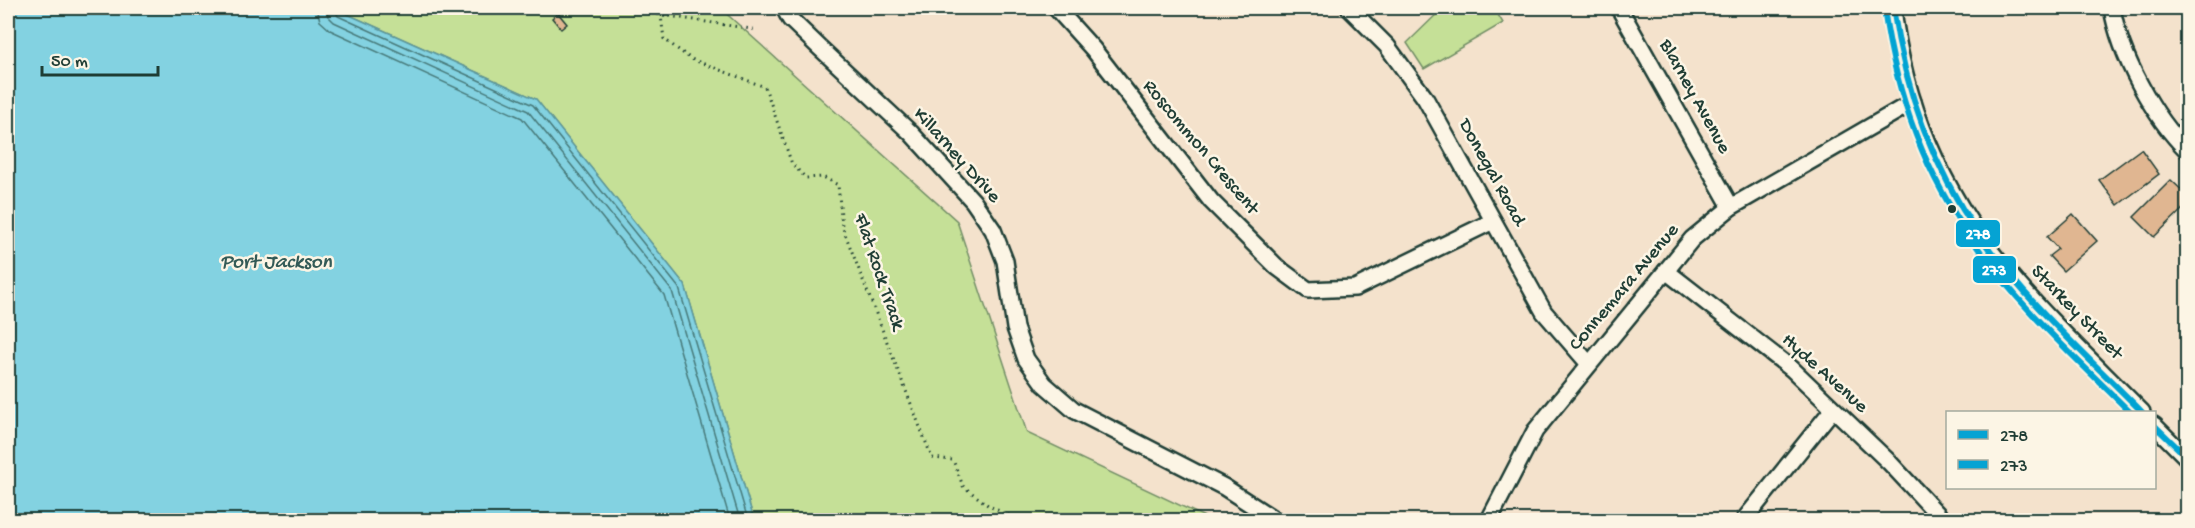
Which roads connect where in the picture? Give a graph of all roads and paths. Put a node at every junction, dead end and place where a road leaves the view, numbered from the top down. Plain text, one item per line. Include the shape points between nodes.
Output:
1 (629, 8) edge
2 (660, 8) edge
3 (784, 8) edge
4 (1056, 8) edge
5 (1349, 8) edge
6 (1619, 8) edge
7 (1893, 8) edge
8 (2112, 8) edge
9 (660, 15) junction
10 (758, 30) dead end
11 (1913, 102) junction
12 (2187, 151) edge
13 (1731, 207) junction
14 (1493, 221) junction
15 (1666, 271) junction
16 (1589, 364) junction
17 (1833, 409) junction
18 (2141, 411) edge
19 (2156, 427) edge
20 (2187, 459) edge
21 (1014, 520) edge
22 (1275, 520) edge
23 (1489, 520) edge
24 (1744, 520) edge
25 (1943, 520) edge

1 - 9 path
2 - 9 path, Flat Rock Track
3 - 22 street, Killarney Drive via 790,19 911,133 973,201 993,230 1005,261 1015,328 1026,359 1044,384 1074,410 1224,487
4 - 14 street, Roscommon Crescent via 1093,49 1211,201 1277,267 1308,290 1355,288
5 - 14 street, Donegal Road via 1387,45 1425,98
6 - 13 street, Blarney Avenue
7 - 11 street, Starkey Street
8 - 12 street via 2128,58 2147,98
9 - 10 path
9 - 21 path, Flat Rock Track via 664,39 691,59 765,87 792,164 806,178 823,177 838,185 842,226 932,458 953,460 963,486
11 - 13 street, Connemara Avenue
11 - 18 street, Starkey Street via 1950,189 2000,263
13 - 15 street, Connemara Avenue via 1692,239
14 - 16 street, Donegal Road via 1544,312
15 - 16 street, Connemara Avenue
15 - 17 street, Hyde Avenue via 1792,369
16 - 23 street, Connemara Avenue via 1535,430
17 - 24 street
17 - 25 street, Hyde Avenue
19 - 20 street

